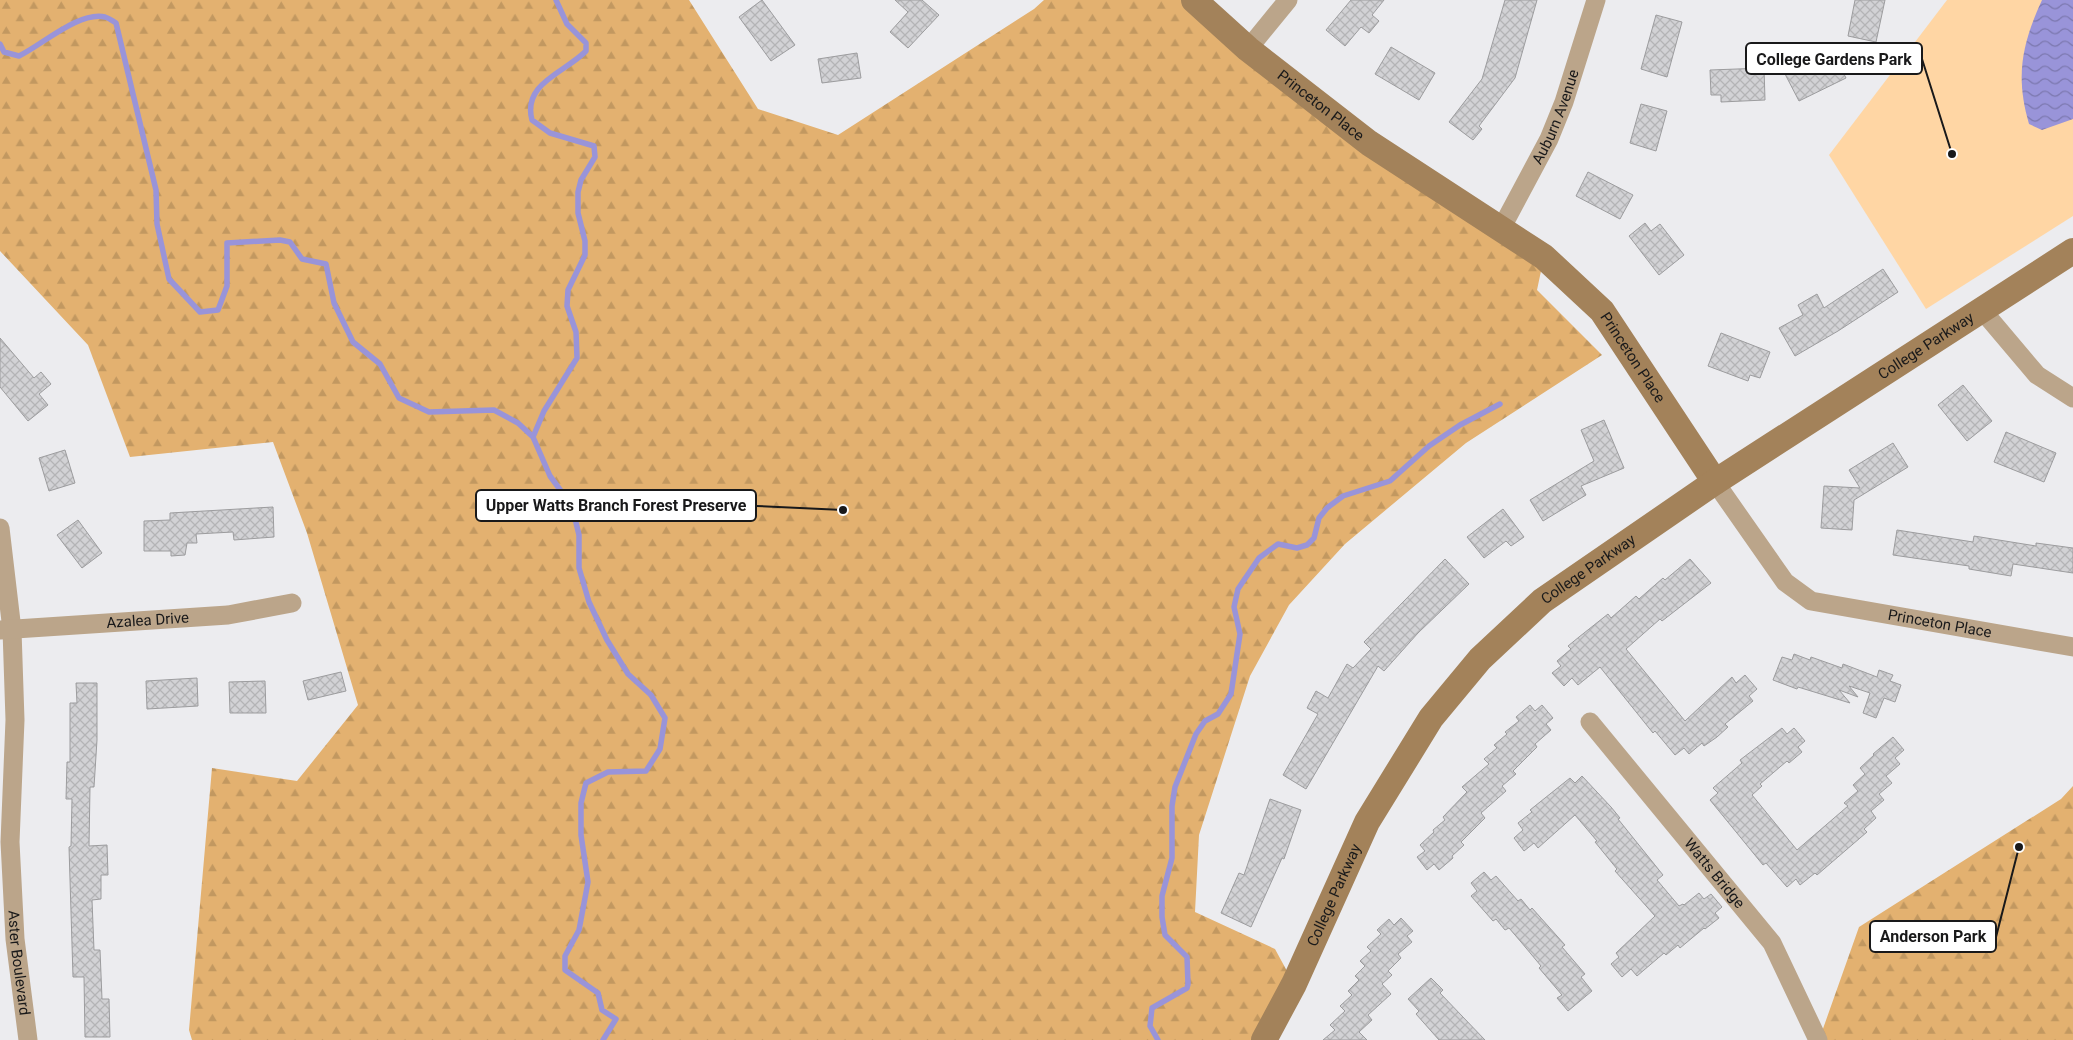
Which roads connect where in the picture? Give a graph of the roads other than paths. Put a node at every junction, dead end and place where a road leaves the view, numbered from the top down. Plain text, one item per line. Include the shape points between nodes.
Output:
1 (1194, 0) edge
2 (1288, 0) edge
3 (1596, 0) edge
4 (1248, 49) junction
5 (1500, 229) junction
6 (2073, 250) edge
7 (1982, 310) junction
8 (2073, 398) edge
9 (1715, 482) junction
10 (0, 528) edge
11 (292, 603) dead end
12 (6, 630) edge
13 (2073, 647) edge
14 (1590, 722) dead end
15 (28, 1040) edge
16 (1264, 1040) edge
17 (1818, 1040) edge

1 - 4 street, Princeton Place
2 - 4 street
3 - 5 street, Auburn Avenue via 1549,139
4 - 5 street, Princeton Place via 1369,143
5 - 9 street, Princeton Place via 1544,257 1602,311
6 - 7 street, College Parkway
7 - 8 street via 2037,375
7 - 9 street, College Parkway
9 - 13 street, Princeton Place via 1785,582 1811,601
9 - 16 street, College Parkway via 1542,601 1480,659 1431,718 1367,822 1294,984
10 - 12 street, Aster Boulevard
11 - 12 street, Azalea Drive via 228,615
12 - 15 street, Aster Boulevard via 16,720 10,842 16,939
14 - 17 street, Watts Bridge via 1772,943

